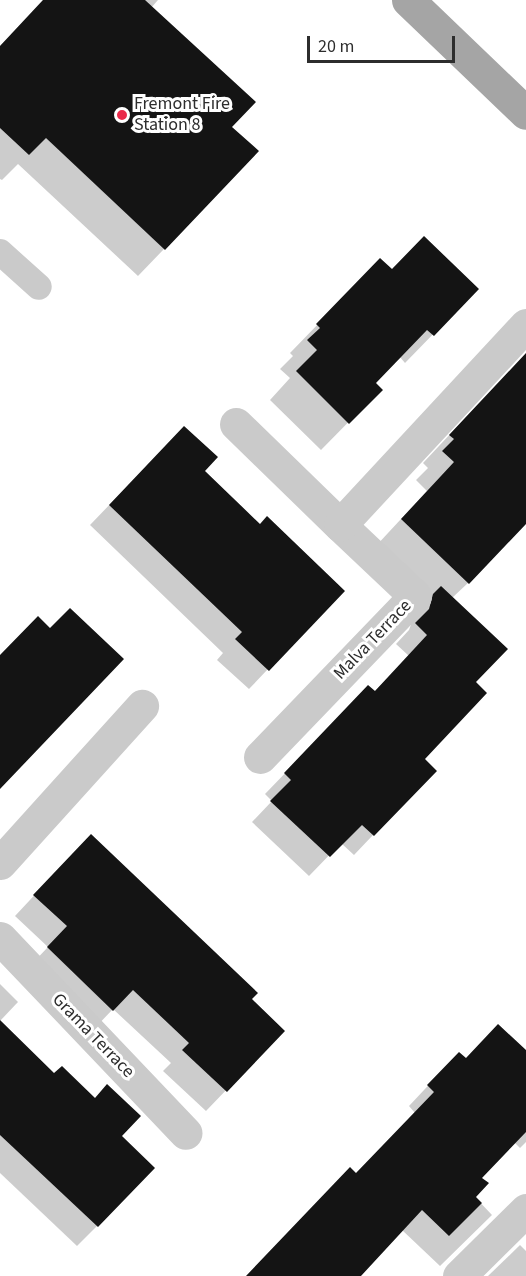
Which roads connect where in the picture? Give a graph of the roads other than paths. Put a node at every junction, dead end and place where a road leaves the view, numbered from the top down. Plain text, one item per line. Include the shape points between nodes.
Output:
1 (408, 0) edge
2 (526, 112) edge
3 (0, 252) edge
4 (39, 287) dead end
5 (526, 325) edge
6 (236, 424) dead end
7 (340, 525) junction
8 (142, 706) dead end
9 (260, 758) dead end
10 (0, 863) edge
11 (0, 938) edge
12 (186, 1133) dead end
13 (526, 1210) edge
14 (459, 1276) edge

1 - 2 main road
3 - 4 lane
5 - 7 street
6 - 7 street, Malva Terrace
7 - 9 street, Malva Terrace via 415,596
8 - 10 street
11 - 12 street, Grama Terrace
13 - 14 street

